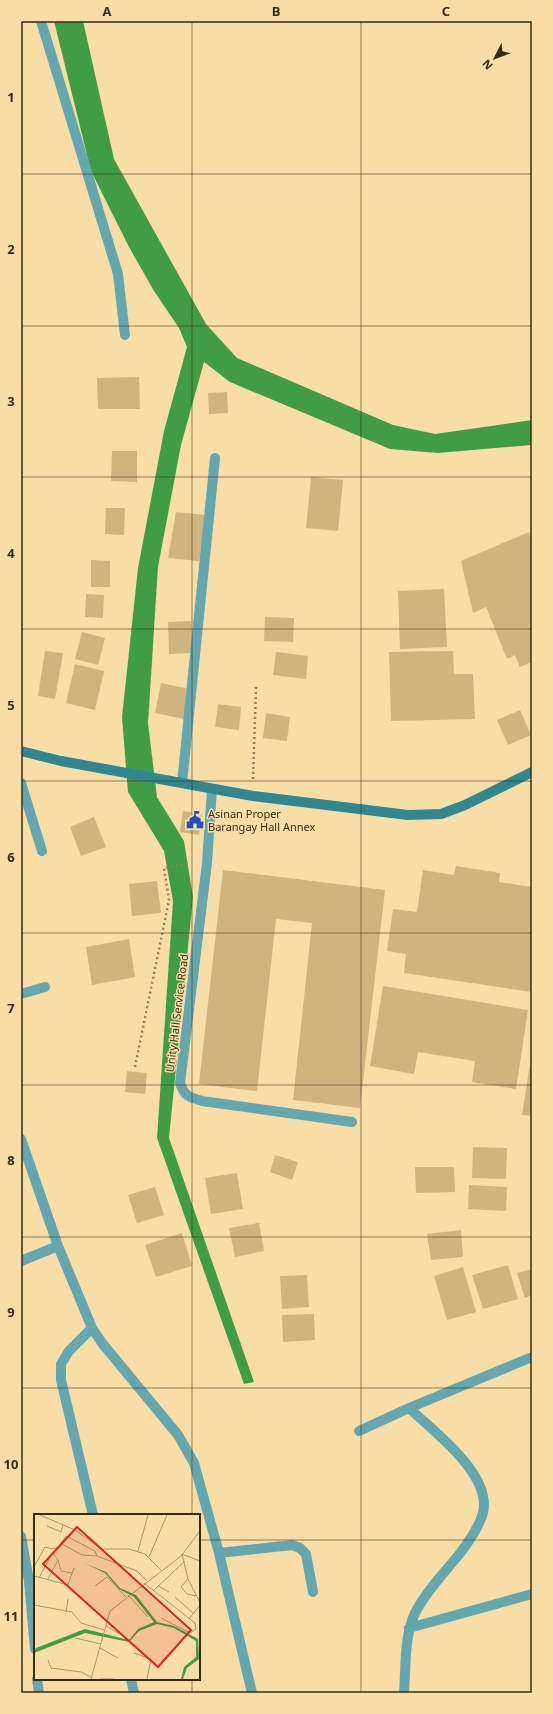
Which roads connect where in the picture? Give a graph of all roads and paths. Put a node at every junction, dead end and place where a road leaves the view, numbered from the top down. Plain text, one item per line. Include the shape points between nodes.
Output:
1 (41, 21) edge
2 (125, 335) dead end
3 (215, 458) dead end
4 (256, 687) dead end
5 (21, 751) edge
6 (532, 772) edge
7 (182, 783) junction
8 (21, 784) edge
9 (212, 789) junction
10 (253, 796) junction
11 (42, 851) dead end
12 (193, 863) dead end
13 (45, 987) dead end
14 (21, 994) edge
15 (135, 1067) dead end
16 (352, 1122) dead end
17 (21, 1140) edge
18 (24, 1155) edge
19 (58, 1246) junction
20 (21, 1261) edge
21 (92, 1328) junction
22 (532, 1357) edge
23 (409, 1408) junction
24 (359, 1431) dead end
25 (93, 1514) edge
26 (21, 1536) edge
27 (219, 1553) junction
28 (313, 1592) dead end
29 (532, 1594) edge
30 (409, 1628) junction
31 (34, 1638) edge
32 (37, 1680) edge
33 (131, 1680) edge
34 (39, 1693) edge
35 (134, 1693) edge
36 (252, 1693) edge
37 (404, 1693) edge

1 - 2 street via 118,274
3 - 7 street
4 - 10 path
5 - 7 street via 61,761
6 - 10 street via 441,814 408,815
7 - 9 street
8 - 11 street
9 - 10 street
9 - 16 street, Unity Hall Service Road via 207,863 180,1083 183,1092 189,1098 202,1101
12 - 15 path via 164,868 169,900
13 - 14 street
17 - 18 street
18 - 19 street
19 - 20 street
19 - 21 street
21 - 25 street via 69,1351 61,1364 61,1380
21 - 27 street via 186,1448 194,1464
22 - 23 street
23 - 24 street
23 - 30 street via 465,1460 480,1484 483,1511 478,1527 468,1543 424,1599
26 - 31 street via 29,1581
27 - 28 street via 292,1545 300,1548 306,1554
27 - 36 street
29 - 30 street
30 - 37 street
32 - 34 street
33 - 35 street

